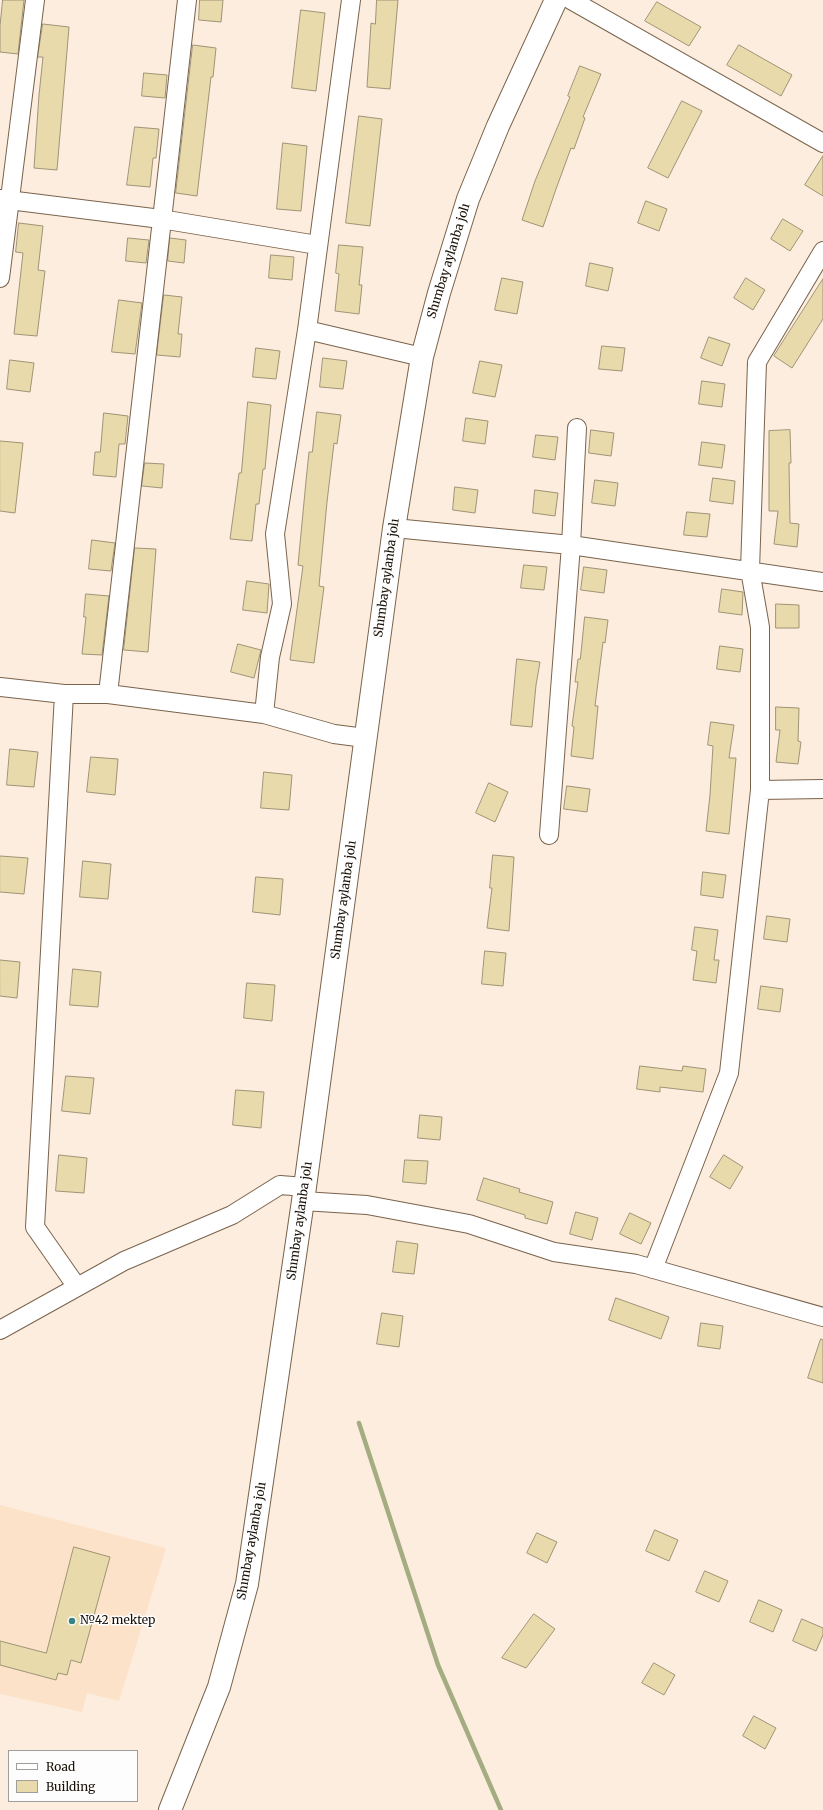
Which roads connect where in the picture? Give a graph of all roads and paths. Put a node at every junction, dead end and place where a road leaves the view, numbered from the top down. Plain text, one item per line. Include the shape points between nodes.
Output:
1 (35, 0) edge
2 (187, 0) edge
3 (352, 0) edge
4 (556, 0) edge
5 (571, 0) edge
6 (823, 143) edge
7 (4, 200) edge
8 (161, 220) junction
9 (317, 245) junction
10 (823, 251) edge
11 (0, 278) edge
12 (307, 330) junction
13 (422, 357) junction
14 (577, 428) dead end
15 (394, 528) junction
16 (571, 545) junction
17 (750, 570) junction
18 (823, 582) edge
19 (0, 687) edge
20 (64, 694) junction
21 (108, 694) junction
22 (264, 714) junction
23 (365, 738) junction
24 (760, 790) junction
25 (823, 790) edge
26 (550, 835) dead end
27 (304, 1194) junction
28 (654, 1269) junction
29 (77, 1287) junction
30 (823, 1317) edge
31 (0, 1330) edge
32 (170, 1810) edge

1 - 7 street
2 - 8 street
3 - 9 street
4 - 13 main road, Shımbay aylanba jolı via 498,126 468,199
5 - 6 street
7 - 8 street
7 - 11 street
8 - 9 street
8 - 21 street
9 - 12 street
10 - 17 street via 757,362
12 - 13 street
12 - 22 street via 275,534 282,604 270,657
13 - 15 main road, Shımbay aylanba jolı
14 - 16 street
15 - 16 street
15 - 23 main road, Shımbay aylanba jolı
16 - 17 street
16 - 26 street
17 - 18 street
17 - 24 street via 760,627
19 - 20 street
20 - 21 street
20 - 29 street via 35,1227
21 - 22 street
22 - 23 street via 334,734
23 - 27 main road, Shımbay aylanba jolı
24 - 25 street
24 - 28 street via 729,1072
27 - 28 street via 461,1223 554,1252
27 - 29 street via 280,1185 232,1215 124,1261
27 - 32 main road, Shımbay aylanba jolı via 247,1584 219,1687
28 - 30 street
29 - 31 street

